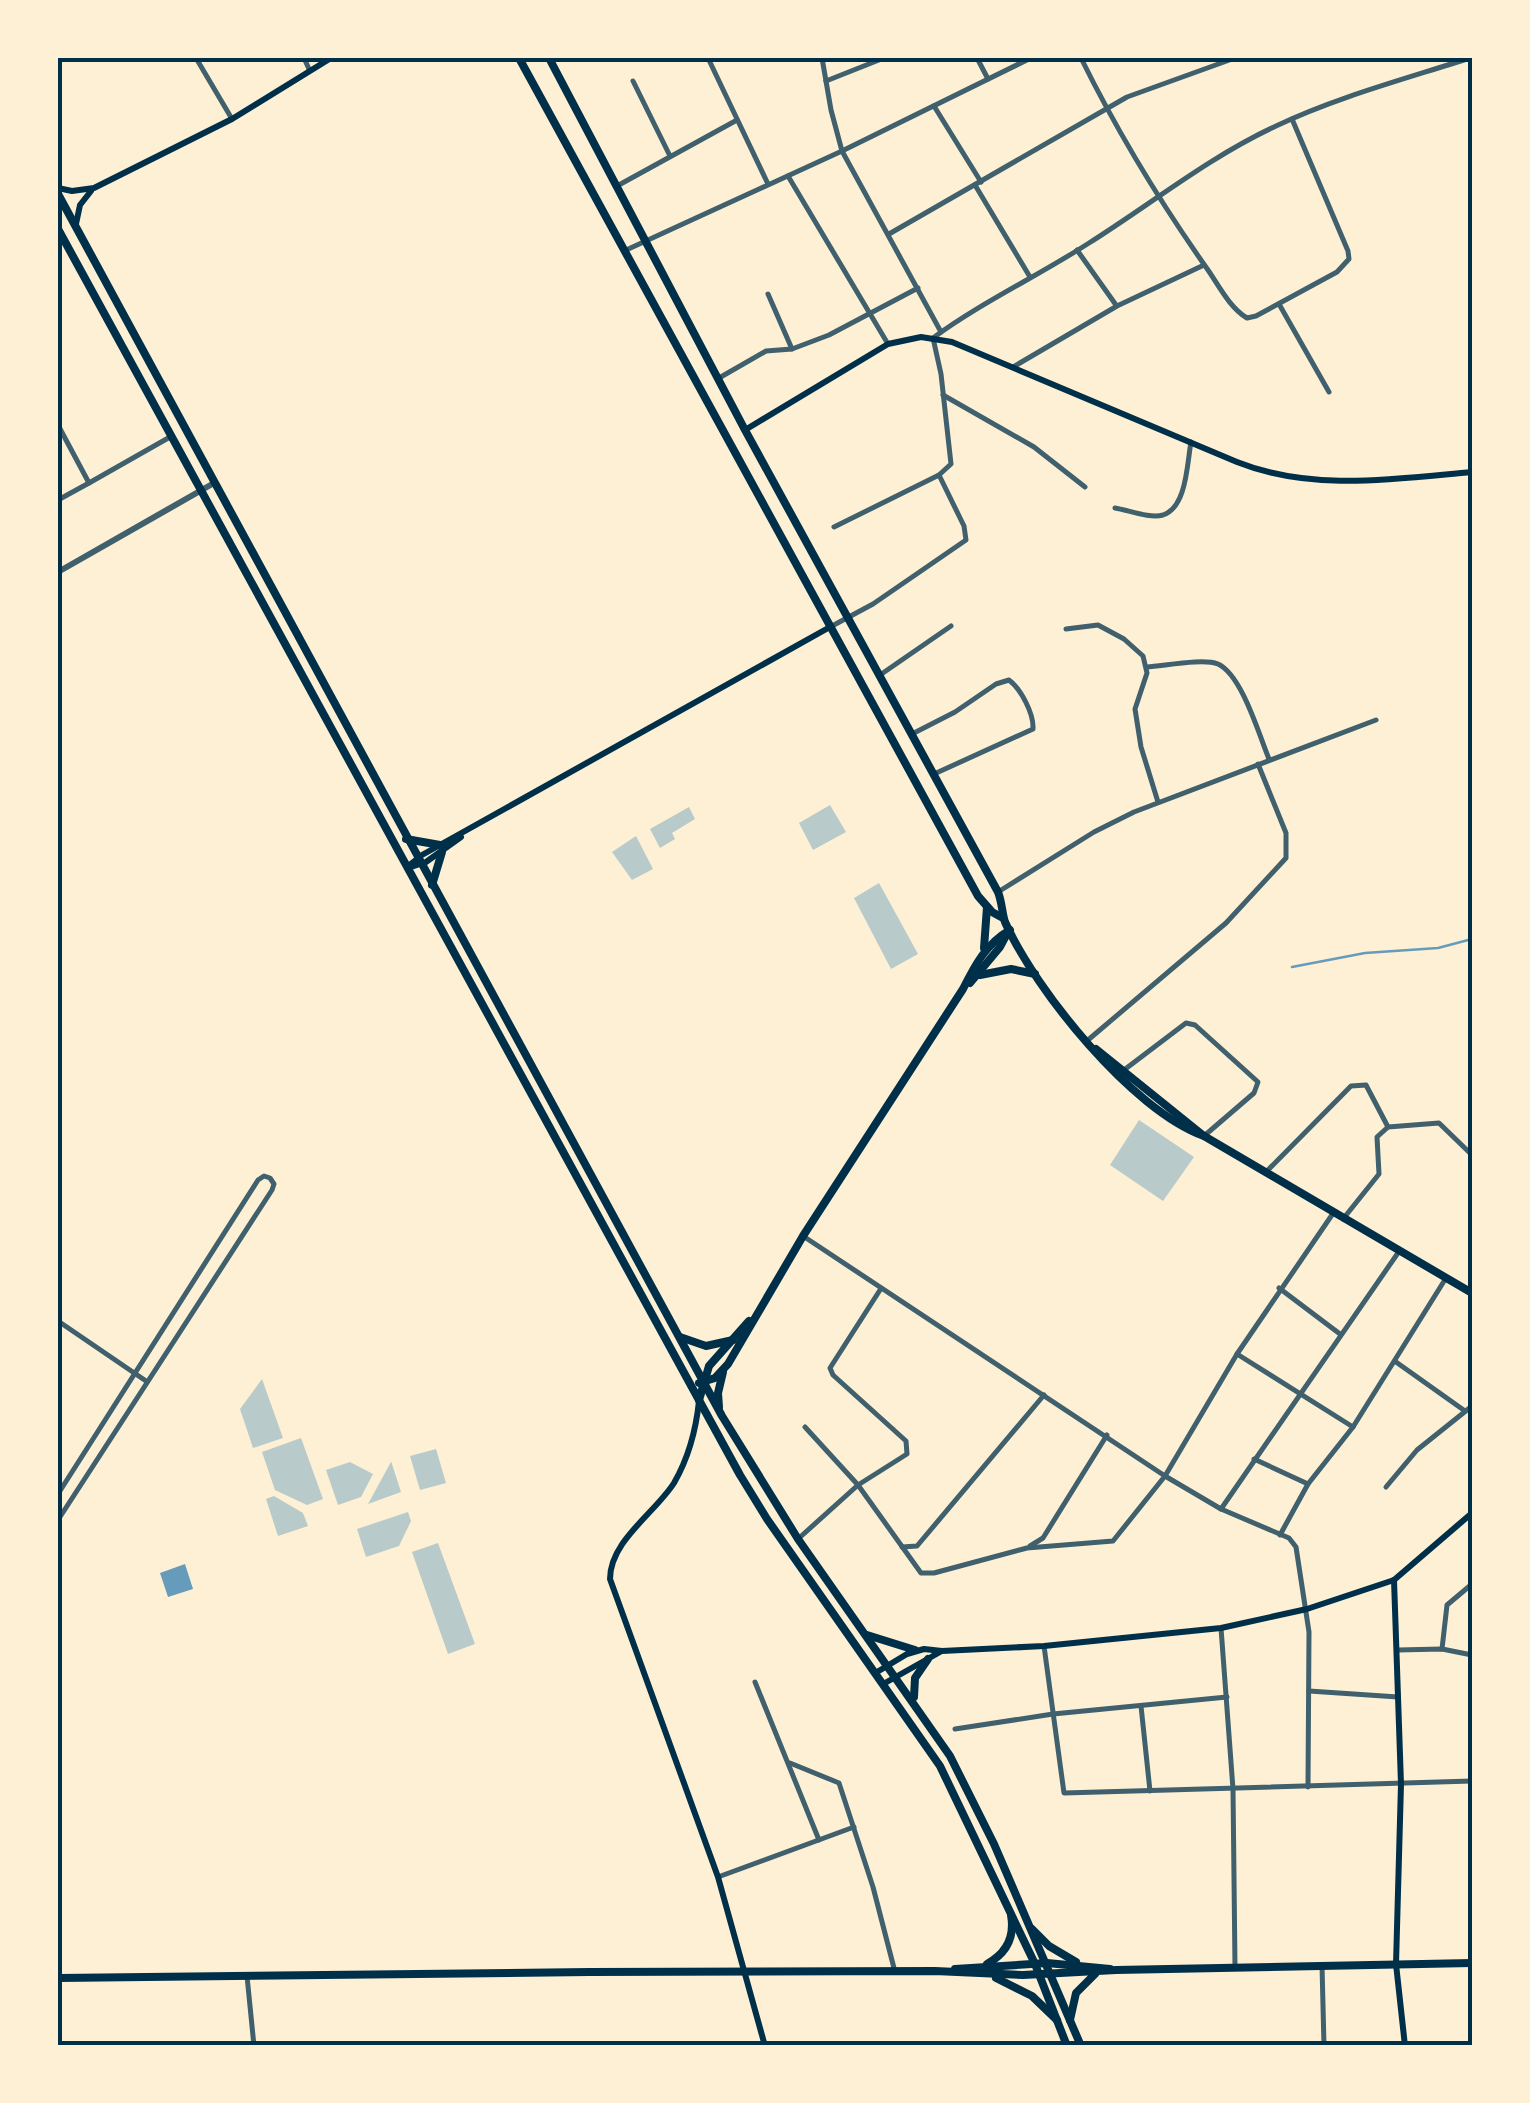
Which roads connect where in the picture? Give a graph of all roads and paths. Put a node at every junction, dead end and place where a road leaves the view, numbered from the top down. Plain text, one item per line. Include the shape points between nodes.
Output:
1 (196, 58) edge
2 (304, 58) edge
3 (332, 58) edge
4 (519, 58) edge
5 (549, 58) edge
6 (708, 58) edge
7 (822, 58) edge
8 (884, 58) edge
9 (977, 58) edge
10 (1031, 58) edge
11 (1082, 58) edge
12 (1235, 58) edge
13 (1470, 58) edge
14 (309, 69) junction
15 (988, 79) junction
16 (633, 81) dead end
17 (826, 81) junction
18 (934, 106) junction
19 (1107, 110) junction
20 (232, 119) junction
21 (1292, 119) junction
22 (738, 120) junction
23 (842, 151) junction
24 (670, 156) junction
25 (788, 176) junction
26 (768, 184) junction
27 (978, 184) junction
28 (616, 186) junction
29 (94, 188) junction
30 (58, 191) edge
31 (1158, 199) junction
32 (76, 225) junction
33 (58, 230) edge
34 (890, 234) junction
35 (645, 241) junction
36 (1077, 250) junction
37 (624, 252) junction
38 (1204, 266) junction
39 (1031, 278) junction
40 (918, 288) junction
41 (768, 294) dead end
42 (1279, 304) junction
43 (1116, 306) junction
44 (870, 313) junction
45 (941, 332) junction
46 (933, 338) junction
47 (888, 344) junction
48 (792, 348) junction
49 (1013, 368) junction
50 (719, 378) junction
51 (1329, 392) dead end
52 (943, 396) junction
53 (58, 425) edge
54 (745, 430) junction
55 (170, 437) junction
56 (1191, 442) junction
57 (1472, 472) edge
58 (939, 474) junction
59 (89, 483) junction
60 (214, 483) junction
61 (1085, 487) dead end
62 (199, 491) junction
63 (58, 500) edge
64 (1115, 508) dead end
65 (834, 527) dead end
66 (58, 572) edge
67 (848, 618) junction
68 (952, 626) dead end
69 (830, 627) junction
70 (1066, 629) dead end
71 (1148, 667) junction
72 (880, 675) junction
73 (1376, 720) dead end
74 (912, 734) junction
75 (1269, 760) junction
76 (1258, 764) junction
77 (934, 774) junction
78 (1158, 802) junction
79 (406, 838) junction
80 (441, 848) junction
81 (418, 862) junction
82 (406, 868) junction
83 (432, 885) junction
84 (998, 892) junction
85 (986, 907) junction
86 (1003, 918) junction
87 (1010, 930) junction
88 (983, 954) junction
89 (1037, 974) junction
90 (976, 976) junction
91 (963, 990) junction
92 (1088, 1040) junction
93 (1094, 1049) junction
94 (1124, 1070) junction
95 (1388, 1127) junction
96 (1204, 1136) junction
97 (1472, 1156) edge
98 (1266, 1173) junction
99 (1334, 1212) junction
100 (1343, 1219) junction
101 (803, 1236) junction
102 (1400, 1250) junction
103 (1446, 1278) junction
104 (1279, 1288) junction
105 (186, 1289) junction
106 (880, 1290) junction
107 (1472, 1293) edge
108 (202, 1297) junction
109 (753, 1318) junction
110 (58, 1321) edge
111 (1340, 1334) junction
112 (680, 1337) junction
113 (734, 1340) junction
114 (1237, 1354) junction
115 (1396, 1362) junction
116 (724, 1370) junction
117 (137, 1374) junction
118 (147, 1381) junction
119 (689, 1381) junction
120 (703, 1382) junction
121 (1044, 1395) junction
122 (1298, 1395) junction
123 (699, 1401) junction
124 (1472, 1406) edge
125 (1465, 1411) junction
126 (722, 1416) junction
127 (804, 1427) dead end
128 (1354, 1427) junction
129 (1106, 1435) junction
130 (1254, 1459) junction
131 (1165, 1476) junction
132 (1308, 1484) junction
133 (858, 1485) junction
134 (1386, 1487) dead end
135 (58, 1494) edge
136 (1220, 1508) junction
137 (1472, 1513) edge
138 (58, 1520) edge
139 (1279, 1536) junction
140 (798, 1539) junction
141 (902, 1548) junction
142 (1027, 1548) junction
143 (1394, 1580) junction
144 (1472, 1584) edge
145 (1306, 1608) junction
146 (1221, 1628) junction
147 (866, 1634) junction
148 (1044, 1646) junction
149 (1442, 1649) junction
150 (915, 1650) junction
151 (1398, 1650) junction
152 (942, 1652) junction
153 (1472, 1655) edge
154 (928, 1658) junction
155 (887, 1665) junction
156 (877, 1672) junction
157 (895, 1676) junction
158 (755, 1682) dead end
159 (885, 1683) junction
160 (1308, 1691) junction
161 (1227, 1698) junction
162 (1398, 1698) junction
163 (914, 1702) junction
164 (1142, 1706) junction
165 (1053, 1714) junction
166 (955, 1729) dead end
167 (790, 1763) junction
168 (1472, 1781) edge
169 (1400, 1784) junction
170 (1308, 1787) junction
171 (1233, 1789) junction
172 (1150, 1791) junction
173 (854, 1827) junction
174 (819, 1840) junction
175 (718, 1877) junction
176 (1012, 1915) junction
177 (1032, 1929) junction
178 (1047, 1963) junction
179 (1472, 1963) edge
180 (1035, 1964) junction
181 (1080, 1964) junction
182 (1396, 1964) junction
183 (978, 1966) junction
184 (1322, 1966) junction
185 (1234, 1967) junction
186 (1116, 1970) junction
187 (935, 1971) junction
188 (746, 1972) junction
189 (895, 1972) junction
190 (1095, 1973) junction
191 (1039, 1974) junction
192 (1052, 1974) junction
193 (986, 1975) junction
194 (248, 1976) junction
195 (58, 1978) edge
196 (1057, 2020) junction
197 (1070, 2020) junction
198 (254, 2046) edge
199 (765, 2046) edge
200 (1068, 2046) edge
201 (1081, 2046) edge
202 (1324, 2046) edge
203 (1406, 2046) edge

1 - 20 street
2 - 14 street
3 - 14 main road
4 - 37 main road
5 - 28 main road
6 - 22 street
7 - 17 street
8 - 17 street
9 - 15 street
10 - 15 street
11 - 19 street
12 - 19 street via 1144,89
13 - 21 street
14 - 20 main road
15 - 18 street
16 - 24 street
17 - 23 street
18 - 23 street
18 - 27 street
19 - 27 street
19 - 31 street
20 - 29 main road
21 - 31 street via 1203,165
21 - 42 street via 1349,260
22 - 24 street
22 - 26 street
23 - 25 street
23 - 34 street
24 - 28 street
25 - 26 street
25 - 44 street
26 - 35 street
27 - 34 street
27 - 39 street
28 - 35 main road
29 - 30 main road
29 - 32 main road via 80,205
30 - 32 main road
31 - 36 street
31 - 38 street
32 - 60 main road
33 - 55 main road
34 - 40 street
35 - 37 street
35 - 50 main road
36 - 39 street
36 - 43 street
37 - 69 main road
38 - 42 street via 1239,314 1247,318
38 - 43 street
39 - 45 street
40 - 44 street
40 - 45 street
41 - 48 street
42 - 51 street
43 - 49 street
44 - 47 street
44 - 48 street
45 - 46 street
46 - 47 main road
46 - 49 main road
46 - 52 street
47 - 54 main road
48 - 50 street via 766,352
49 - 56 main road
50 - 54 main road
52 - 58 street via 953,459
52 - 61 street via 1034,447
53 - 59 street
54 - 67 main road
55 - 59 street
55 - 62 main road
56 - 57 main road via 1300,480
56 - 64 street via 1180,502 1171,510 1156,516
58 - 65 street
58 - 67 street via 966,540
59 - 63 street
60 - 62 street
60 - 79 main road
62 - 66 street
62 - 82 main road
67 - 69 street
67 - 72 main road
68 - 72 street
69 - 80 main road
69 - 85 main road
70 - 71 street via 1098,625 1132,644
71 - 75 street via 1219,665 1240,690
71 - 78 street via 1135,709
72 - 74 main road
73 - 75 street
74 - 77 main road
74 - 77 street via 996,684 1009,680 1016,686 1033,729
75 - 76 street
76 - 78 street
76 - 92 street via 1286,833 1286,858 1226,923
77 - 84 main road
78 - 84 street via 1094,832
79 - 80 main road
79 - 81 main road
80 - 81 main road
80 - 83 main road
81 - 82 main road
81 - 83 main road
82 - 119 main road
83 - 112 main road
84 - 86 main road
85 - 86 main road
85 - 88 main road
86 - 87 main road
87 - 88 main road
87 - 89 main road
87 - 90 main road
88 - 91 main road
89 - 90 main road via 1002,970
89 - 92 main road
90 - 91 main road
91 - 101 main road
92 - 93 main road
93 - 94 main road
93 - 96 main road via 1156,1109
94 - 96 main road
94 - 96 street via 1186,1022 1195,1025 1258,1082
95 - 97 street via 1439,1124
95 - 98 street via 1366,1085 1352,1086
95 - 100 street via 1377,1137 1379,1174
96 - 98 main road
98 - 99 main road
99 - 100 main road
99 - 104 street
100 - 102 main road
101 - 106 street
101 - 109 main road
102 - 103 main road
102 - 111 street
103 - 107 main road
103 - 115 street
104 - 111 street
104 - 114 street
105 - 108 street
105 - 108 street via 258,1180 270,1178 272,1190
105 - 117 street
106 - 121 street
106 - 133 street via 830,1368 909,1449
108 - 118 street
109 - 113 main road
109 - 116 main road
110 - 117 street
111 - 122 street
112 - 113 main road via 706,1346
112 - 120 main road
113 - 120 main road
114 - 122 street
114 - 131 street
115 - 125 street
115 - 128 street
116 - 120 main road
116 - 126 main road
117 - 118 street
117 - 135 street
118 - 138 street
119 - 120 main road
119 - 123 main road
120 - 123 main road
120 - 126 main road
121 - 129 street
121 - 141 street via 917,1546
122 - 128 street
122 - 130 street
123 - 156 main road via 767,1519
123 - 175 main road via 680,1470 618,1551 610,1579
124 - 125 street
125 - 134 street via 1417,1450
126 - 140 main road
127 - 133 street
128 - 132 street
129 - 131 street
129 - 142 street via 1043,1538
130 - 132 street
130 - 136 street
131 - 136 street
131 - 142 street via 1114,1541
132 - 139 street
133 - 140 street
133 - 141 street
136 - 139 street
137 - 143 main road
139 - 145 street via 1296,1546
140 - 147 main road
141 - 142 street via 928,1574
143 - 145 main road
143 - 151 main road
144 - 149 street via 1447,1605
145 - 146 main road
145 - 160 street
146 - 148 main road
146 - 161 street
147 - 150 main road
147 - 155 main road
148 - 152 main road
148 - 165 street
149 - 151 street
149 - 153 street
150 - 152 main road
150 - 155 main road
151 - 162 main road
152 - 154 main road
154 - 157 main road
154 - 163 main road via 915,1678
155 - 156 main road
155 - 157 main road
156 - 159 main road
157 - 159 main road
157 - 163 main road
158 - 167 street
159 - 176 main road via 940,1766
160 - 162 street
160 - 170 street
161 - 164 street
161 - 171 street
162 - 169 main road
163 - 177 main road via 964,1782
164 - 165 street
164 - 172 street
165 - 166 street
165 - 172 street via 1064,1793
167 - 173 street via 837,1781
167 - 174 street
168 - 169 street
169 - 170 street
169 - 182 main road
170 - 171 street
171 - 172 street
171 - 185 street
173 - 174 street
173 - 189 street
174 - 175 street
175 - 188 main road
176 - 180 main road
176 - 183 main road via 1006,1948
177 - 178 main road
177 - 181 main road
178 - 180 main road
178 - 181 main road
178 - 192 main road
179 - 182 main road
180 - 183 main road
180 - 191 main road
181 - 186 main road
182 - 184 main road
182 - 203 main road
183 - 187 main road
184 - 185 main road
184 - 202 street
185 - 186 main road
186 - 190 main road
187 - 189 main road
187 - 193 main road
188 - 189 main road
188 - 194 main road
188 - 199 main road
190 - 192 main road
190 - 197 main road via 1076,1993
191 - 192 main road
191 - 193 main road
191 - 196 main road
192 - 197 main road
193 - 196 main road via 1032,1996
194 - 195 main road
194 - 198 street
196 - 200 main road
197 - 201 main road

